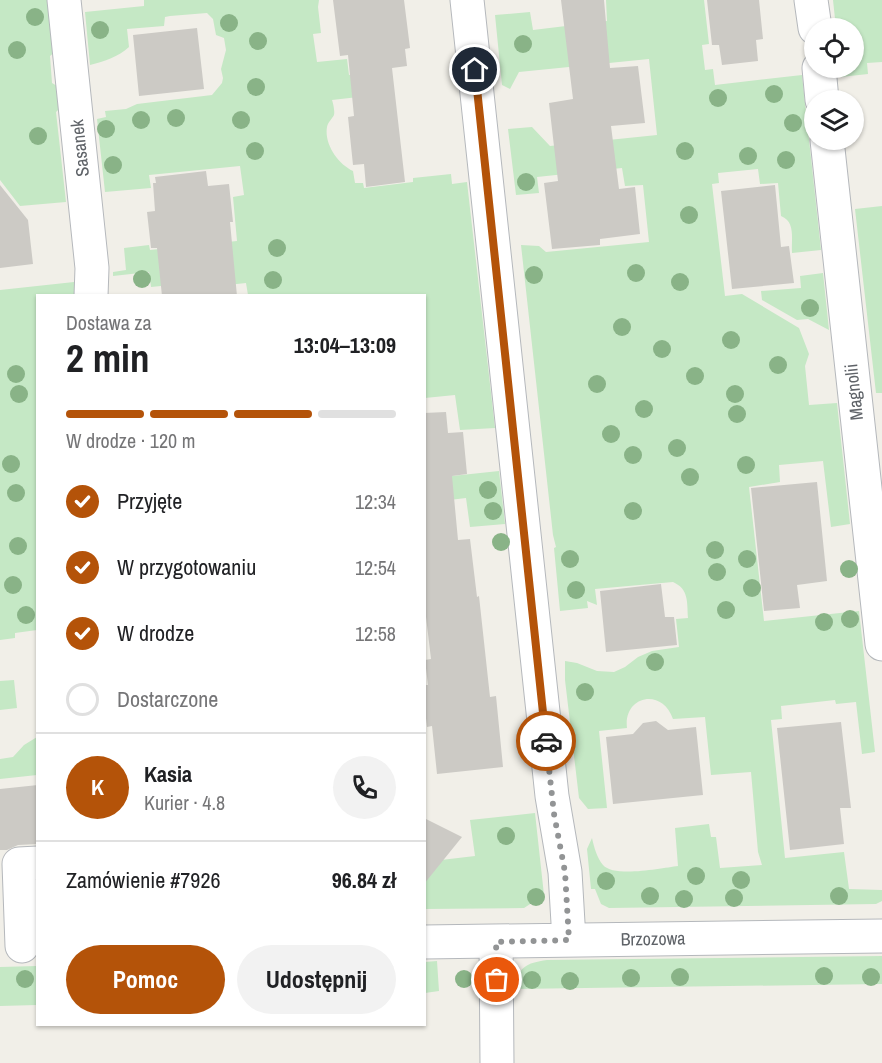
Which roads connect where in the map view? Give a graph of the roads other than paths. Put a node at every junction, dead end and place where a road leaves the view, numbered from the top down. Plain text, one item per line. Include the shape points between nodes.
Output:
1 (64, 0) edge
2 (467, 0) edge
3 (812, 0) edge
4 (813, 18) edge
5 (828, 150) edge
6 (91, 294) edge
7 (882, 644) edge
8 (36, 864) edge
9 (882, 936) edge
10 (569, 940) junction
11 (426, 942) edge
12 (496, 942) junction
13 (20, 946) edge
14 (497, 1063) edge

1 - 6 street, Sasanek via 92,268
2 - 10 street via 552,796 565,872
3 - 4 street
5 - 7 street, Magnolii
8 - 13 street via 19,864
9 - 10 street, Brzozowa
10 - 12 street, Brzozowa
11 - 12 street, Brzozowa
12 - 14 street

